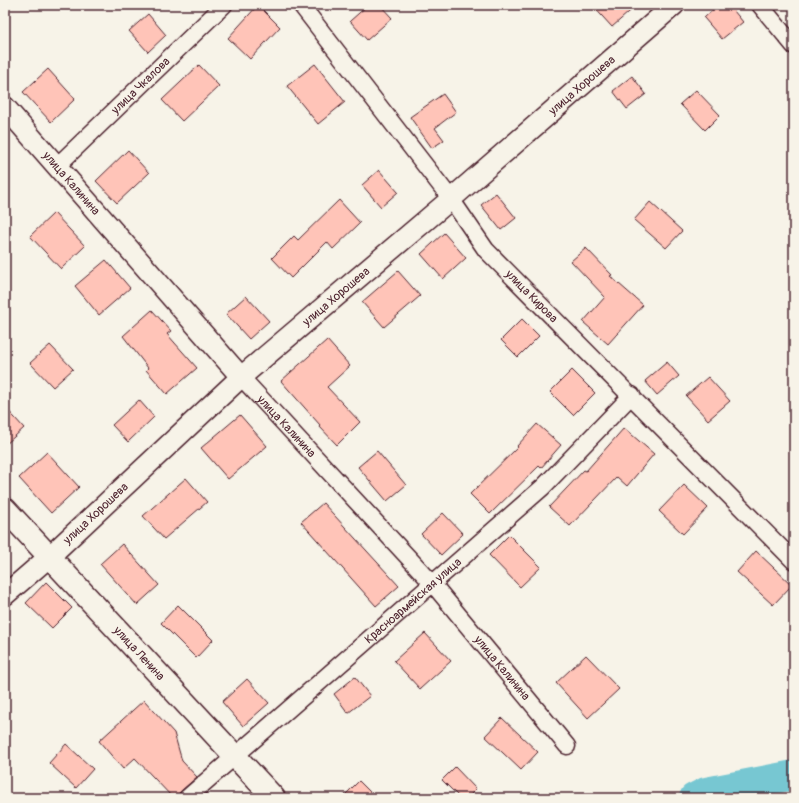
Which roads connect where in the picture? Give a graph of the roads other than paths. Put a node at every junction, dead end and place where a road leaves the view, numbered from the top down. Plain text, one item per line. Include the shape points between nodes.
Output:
1 (224, 5) edge
2 (301, 5) edge
3 (674, 5) edge
4 (760, 5) edge
5 (794, 46) edge
6 (5, 106) edge
7 (58, 166) junction
8 (450, 199) junction
9 (241, 377) junction
10 (632, 395) junction
11 (5, 509) edge
12 (49, 557) junction
13 (794, 560) edge
14 (432, 583) junction
15 (5, 594) edge
16 (567, 746) dead end
17 (236, 757) junction
18 (187, 798) edge
19 (274, 798) edge

1 - 7 street, улица Чкалова
2 - 8 street, улица Кирова
3 - 8 street, улица Хорошева
4 - 5 street
6 - 7 street, улица Калинина
7 - 9 street, улица Калинина
8 - 9 street, улица Хорошева
8 - 10 street, улица Кирова via 486,250
9 - 12 street, улица Хорошева
9 - 14 street, улица Калинина
10 - 13 street, улица Кирова
10 - 14 street, Красноармейская улица via 543,487
11 - 12 main road, улица Ленина
12 - 15 street, улица Хорошева
12 - 17 main road, улица Ленина
14 - 16 street, улица Калинина
14 - 17 street, Красноармейская улица
17 - 18 street, Красноармейская улица
17 - 19 main road, улица Ленина

